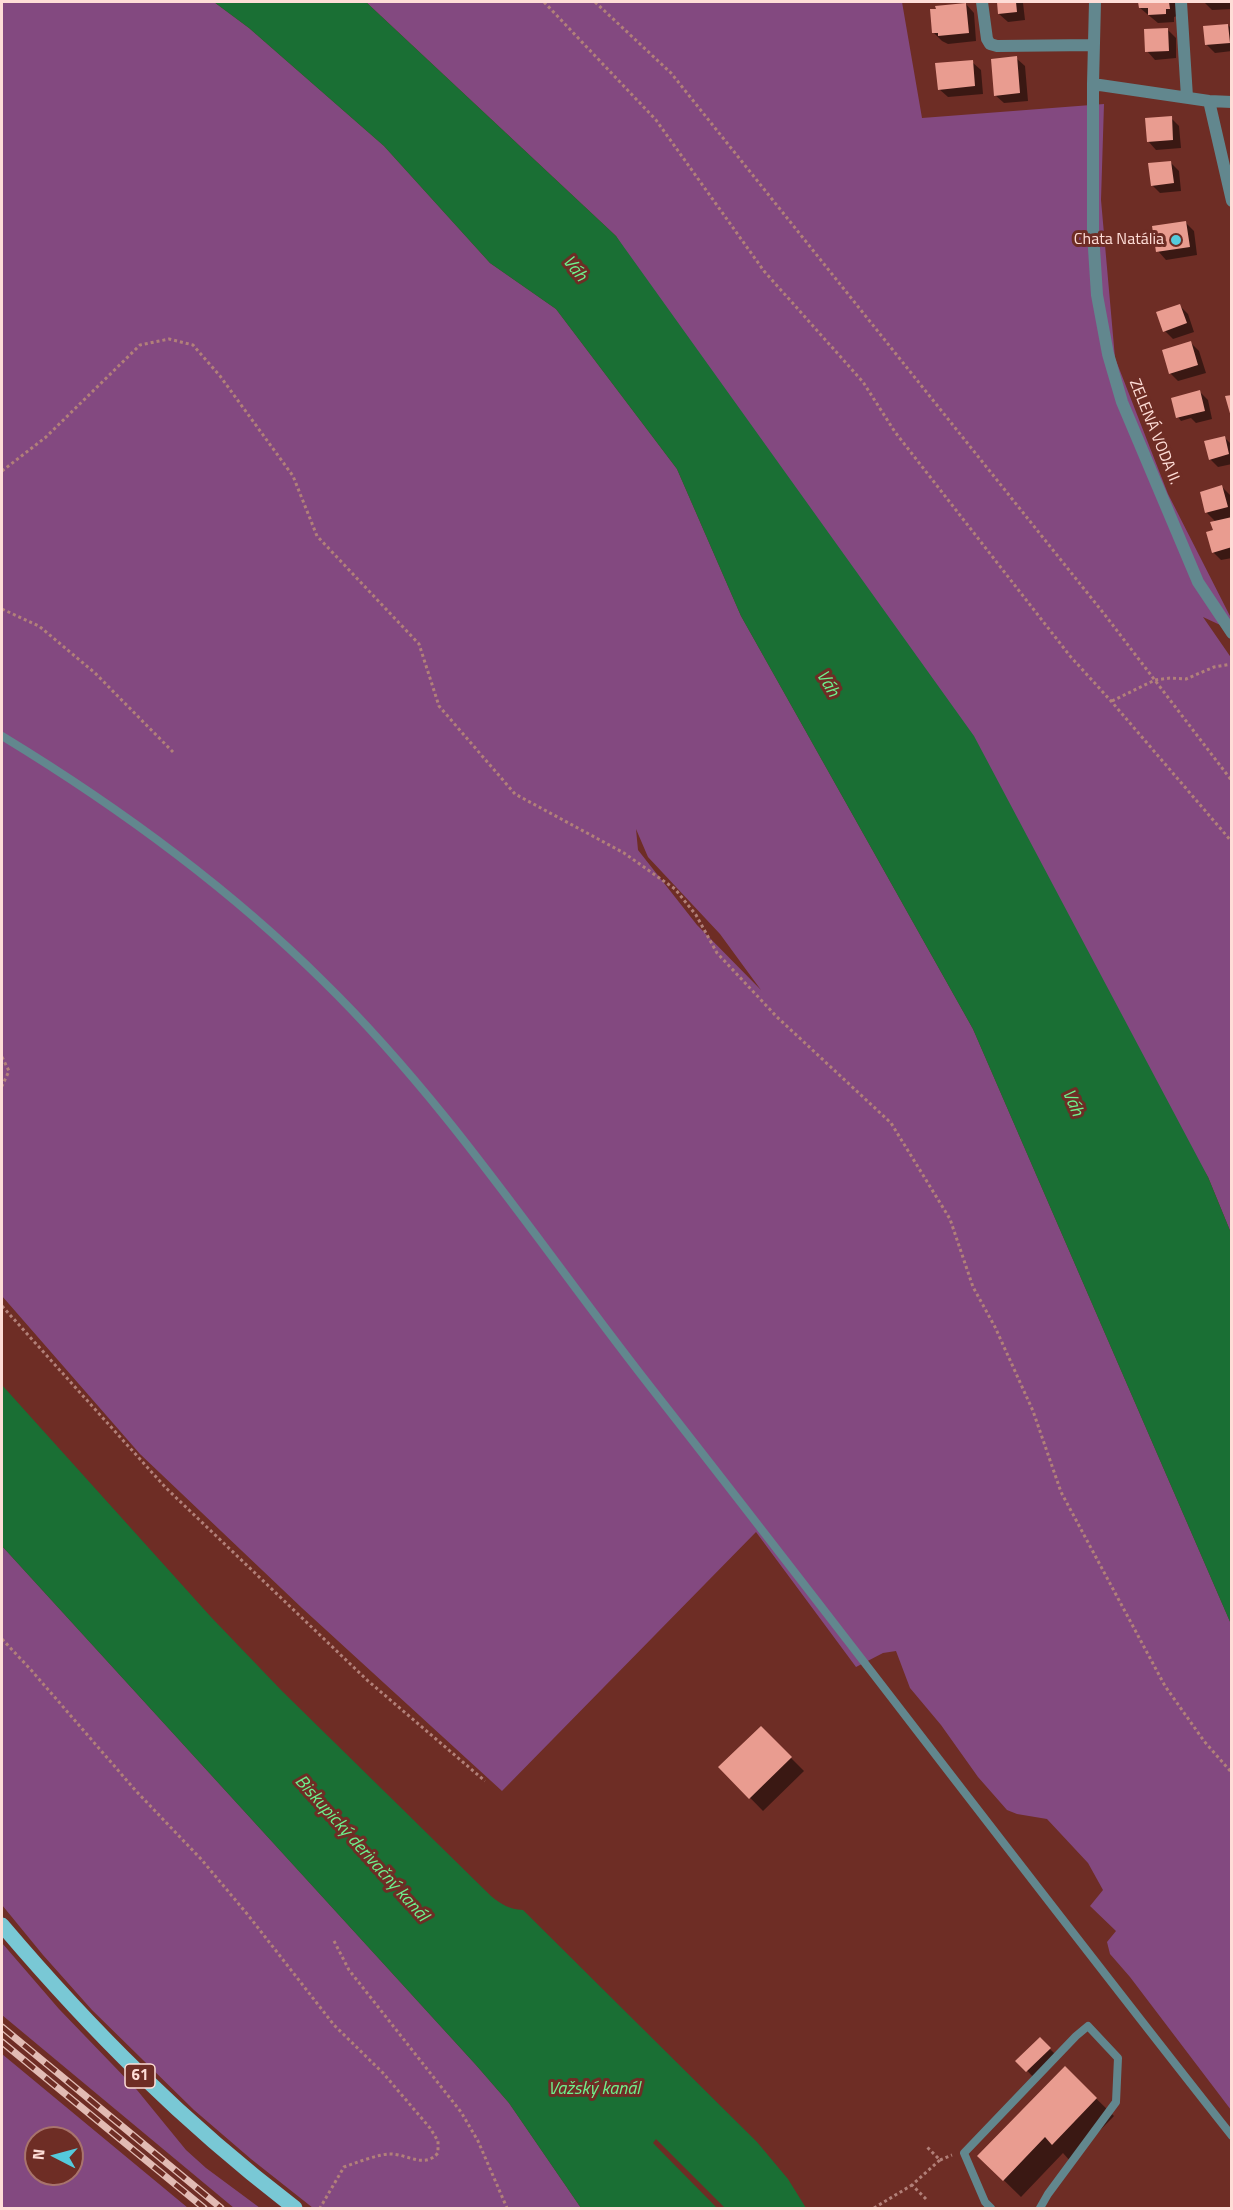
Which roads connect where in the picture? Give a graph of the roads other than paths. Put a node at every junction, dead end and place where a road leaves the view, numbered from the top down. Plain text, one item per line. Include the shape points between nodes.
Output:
1 (982, 2) edge
2 (1095, 2) edge
3 (1181, 2) edge
4 (1094, 45) junction
5 (1093, 84) junction
6 (1187, 97) junction
7 (1209, 101) junction
8 (1232, 102) edge
9 (1232, 201) edge
10 (1232, 633) edge
11 (2, 736) edge
12 (2, 1925) edge
13 (1232, 2136) edge
14 (295, 2208) edge
15 (991, 2208) edge
16 (1040, 2208) edge

1 - 4 street via 990,44
2 - 4 street, ZELENÁ VODA II.
3 - 6 street
4 - 5 street, ZELENÁ VODA II.
5 - 6 street
5 - 10 street, ZELENÁ VODA II. via 1093,233 1097,295 1108,354 1122,402 1198,582
6 - 7 street
7 - 8 street
7 - 9 street
11 - 13 lane via 96,796 202,874 324,981 381,1042 466,1142 602,1326
12 - 14 main road, 61 via 142,2078
15 - 16 lane via 964,2153 1088,2026 1118,2058 1116,2102

